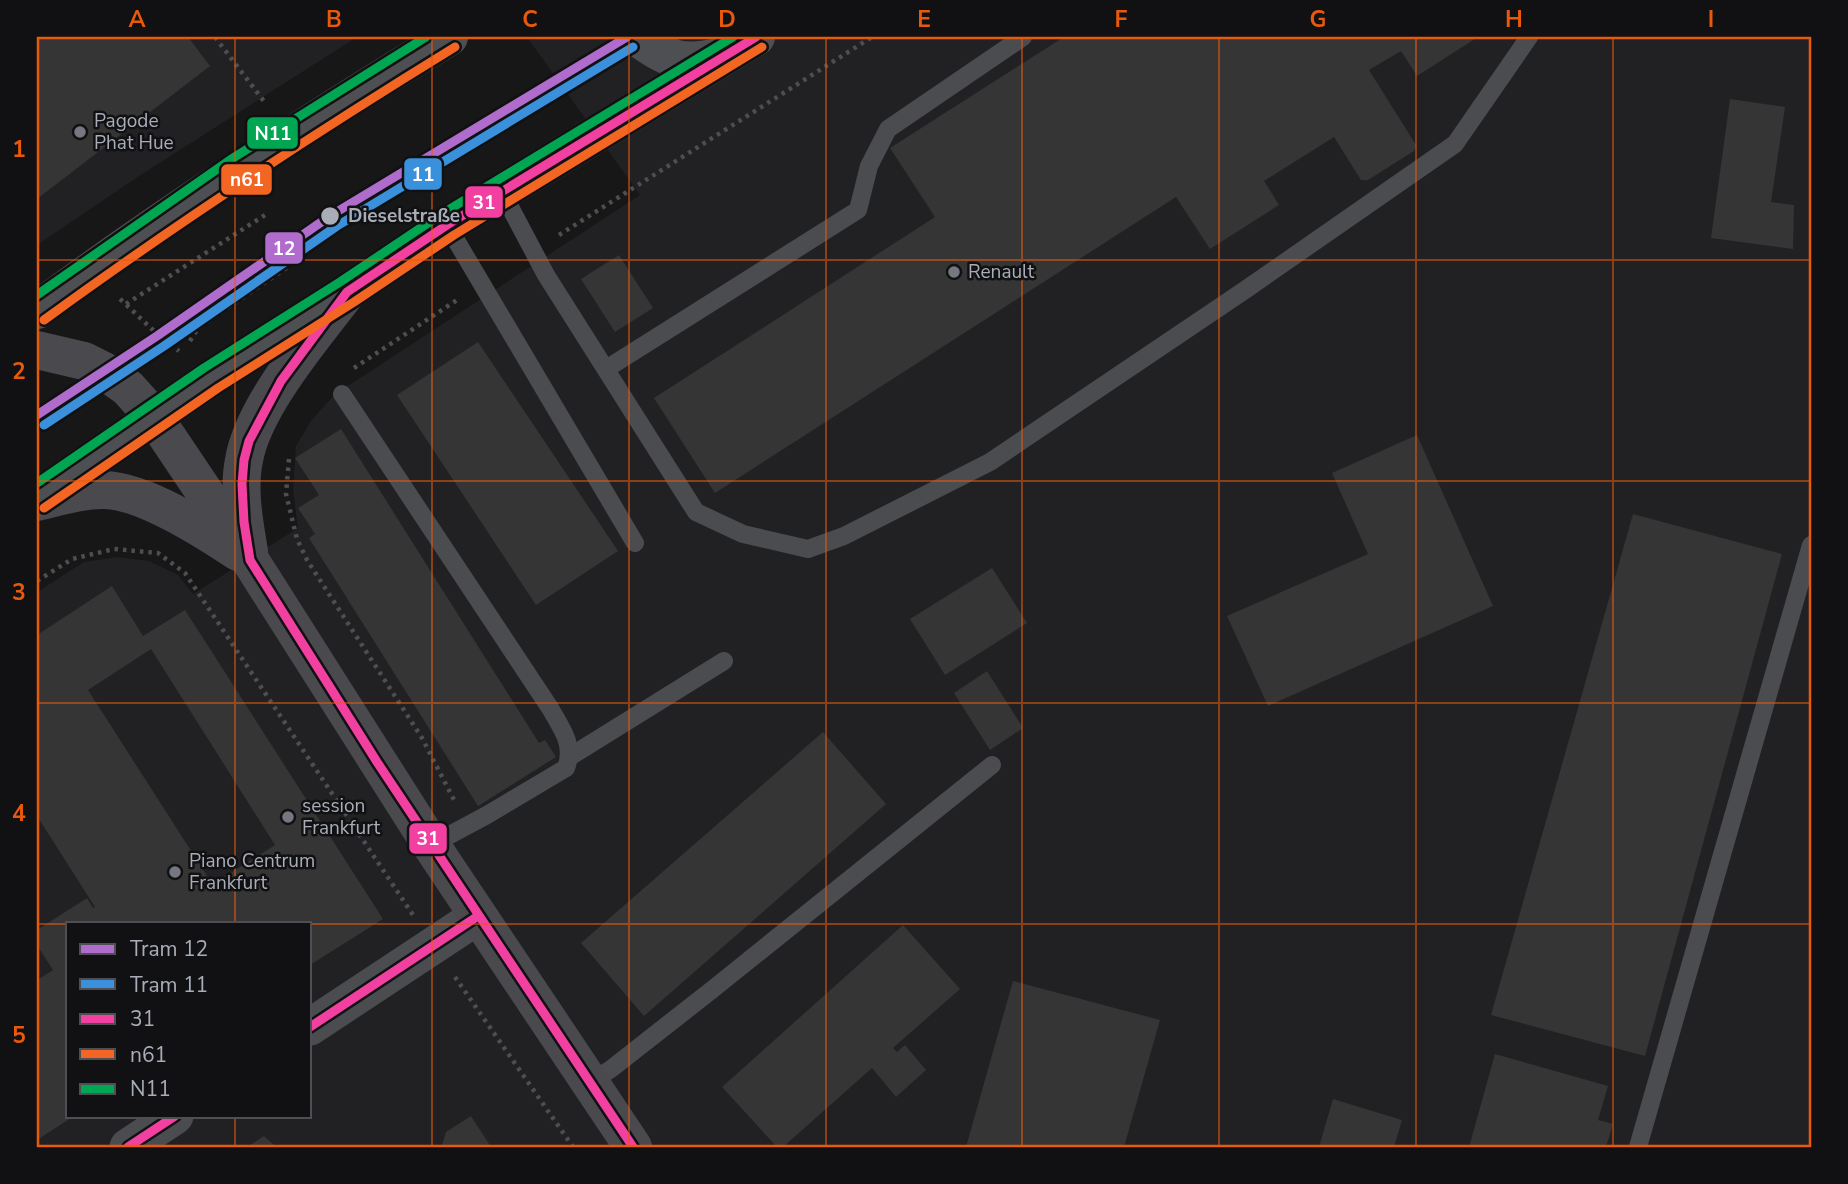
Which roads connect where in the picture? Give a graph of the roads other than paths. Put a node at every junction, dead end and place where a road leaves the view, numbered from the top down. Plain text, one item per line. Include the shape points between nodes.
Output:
1 (449, 37) edge
2 (637, 37) edge
3 (1023, 37) edge
4 (1529, 37) edge
5 (740, 46) edge
6 (502, 192) junction
7 (447, 225) junction
8 (347, 292) junction
9 (37, 310) edge
10 (37, 350) edge
11 (606, 369) junction
12 (342, 394) dead end
13 (154, 417) junction
14 (37, 500) edge
15 (635, 543) dead end
16 (1811, 545) edge
17 (250, 560) junction
18 (724, 661) dead end
19 (570, 756) junction
20 (992, 765) dead end
21 (431, 845) junction
22 (478, 916) junction
23 (312, 1026) edge
24 (589, 1083) junction
25 (173, 1118) edge
26 (128, 1147) edge
27 (633, 1147) edge
28 (1638, 1147) edge

1 - 9 main road via 277,145
2 - 5 main road via 663,55 683,61 703,61
3 - 11 lane via 888,129 869,166 858,209
4 - 11 lane via 1455,144 990,462 844,536 807,549 743,534 696,512
5 - 6 main road
6 - 7 main road
6 - 11 lane via 532,252
7 - 8 main road
7 - 15 lane
8 - 13 main road
8 - 17 main road via 281,381 249,441 242,484
10 - 13 main road via 84,361 104,371 128,388
12 - 19 lane via 550,708 567,739
13 - 14 main road
13 - 17 main road
14 - 17 main road via 89,491 124,492 210,534
16 - 28 lane
17 - 21 main road
18 - 19 lane
19 - 21 lane via 566,768
20 - 24 lane
21 - 22 main road
22 - 23 street
22 - 24 main road
24 - 27 main road
25 - 26 street

